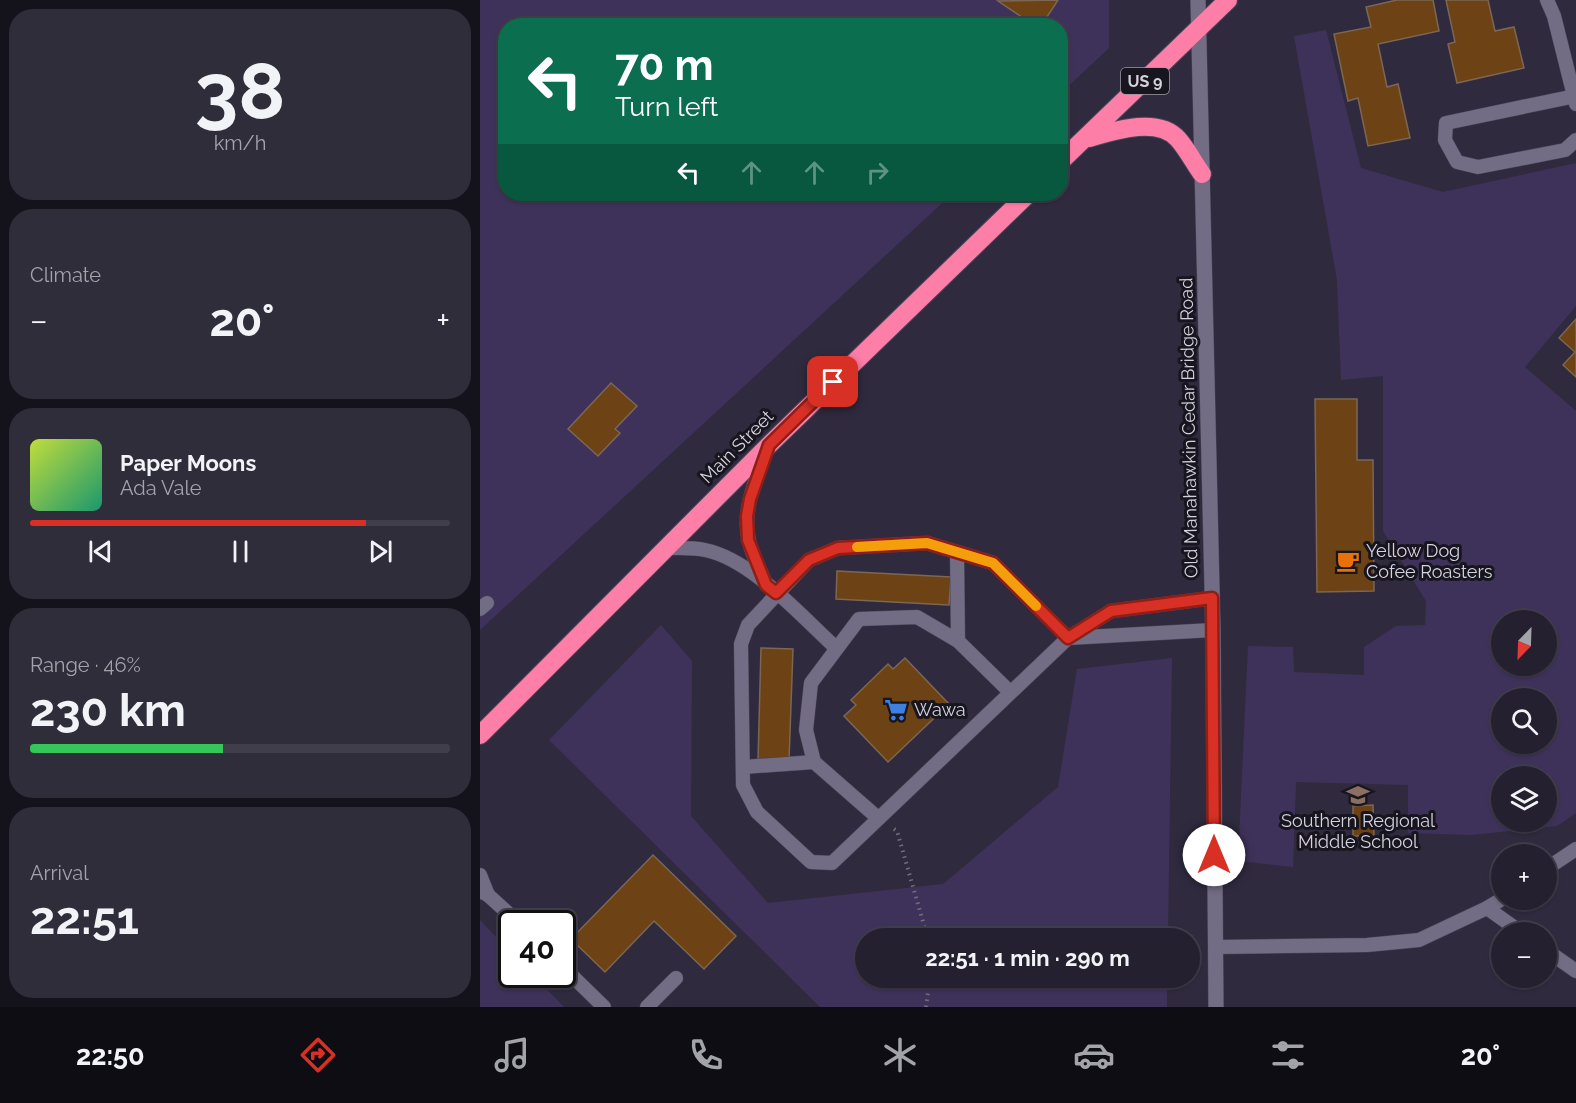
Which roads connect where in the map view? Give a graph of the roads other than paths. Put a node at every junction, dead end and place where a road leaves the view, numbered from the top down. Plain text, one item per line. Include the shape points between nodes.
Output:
1 (1198, 0) edge
2 (1228, 0) edge
3 (1546, 0) edge
4 (1199, 28) junction
5 (1575, 100) edge
6 (1084, 139) junction
7 (1576, 140) edge
8 (1068, 154) edge
9 (1202, 174) junction
10 (1021, 201) edge
11 (769, 445) junction
12 (667, 548) junction
13 (957, 552) junction
14 (771, 589) junction
15 (1212, 598) junction
16 (1213, 630) junction
17 (1068, 638) junction
18 (958, 641) junction
19 (835, 647) junction
20 (1010, 692) junction
21 (480, 735) edge
22 (814, 762) junction
23 (743, 767) junction
24 (879, 818) junction
25 (1576, 849) edge
26 (1557, 862) edge
27 (480, 875) edge
28 (484, 893) edge
29 (1491, 905) edge
30 (1487, 908) junction
31 (504, 910) edge
32 (1507, 922) edge
33 (1216, 947) junction
34 (1557, 958) edge
35 (1576, 971) edge
36 (676, 978) dead end
37 (576, 980) edge
38 (604, 1007) edge
39 (647, 1007) edge
40 (1216, 1007) edge

1 - 4 street, Old Manahawkin Cedar Bridge Road
2 - 4 highway, US 9
3 - 5 lane via 1554,16
4 - 6 highway, US 9
4 - 9 street, Old Manahawkin Cedar Bridge Road
5 - 7 lane via 1446,123 1445,140 1457,162 1478,167 1565,150
6 - 8 highway, US 9
6 - 9 highway via 1131,126 1163,129 1177,137
9 - 15 street, Old Manahawkin Cedar Bridge Road
10 - 11 highway, Main Street
11 - 12 highway, Main Street
11 - 14 lane via 747,516 748,540
12 - 14 lane via 705,550 729,558
12 - 21 highway, Main Street
13 - 14 lane via 927,543 838,548 809,560
13 - 17 lane via 993,563
13 - 18 lane
14 - 19 lane
14 - 23 lane via 741,644
15 - 16 street, Old Manahawkin Cedar Bridge Road
15 - 17 lane via 1111,611
16 - 17 lane
16 - 33 street, Old Manahawkin Cedar Bridge Road
17 - 20 lane
18 - 19 lane via 918,617 858,619
18 - 20 lane
19 - 22 lane via 811,683 806,730
20 - 24 lane
22 - 23 lane
22 - 24 lane
23 - 24 lane via 743,785 758,812 811,862 832,863
25 - 26 lane
27 - 28 lane
28 - 31 lane
29 - 30 lane
30 - 32 lane
30 - 33 lane via 1419,940 1367,945
33 - 40 street, Old Manahawkin Cedar Bridge Road
34 - 35 lane
36 - 39 lane
37 - 38 lane

